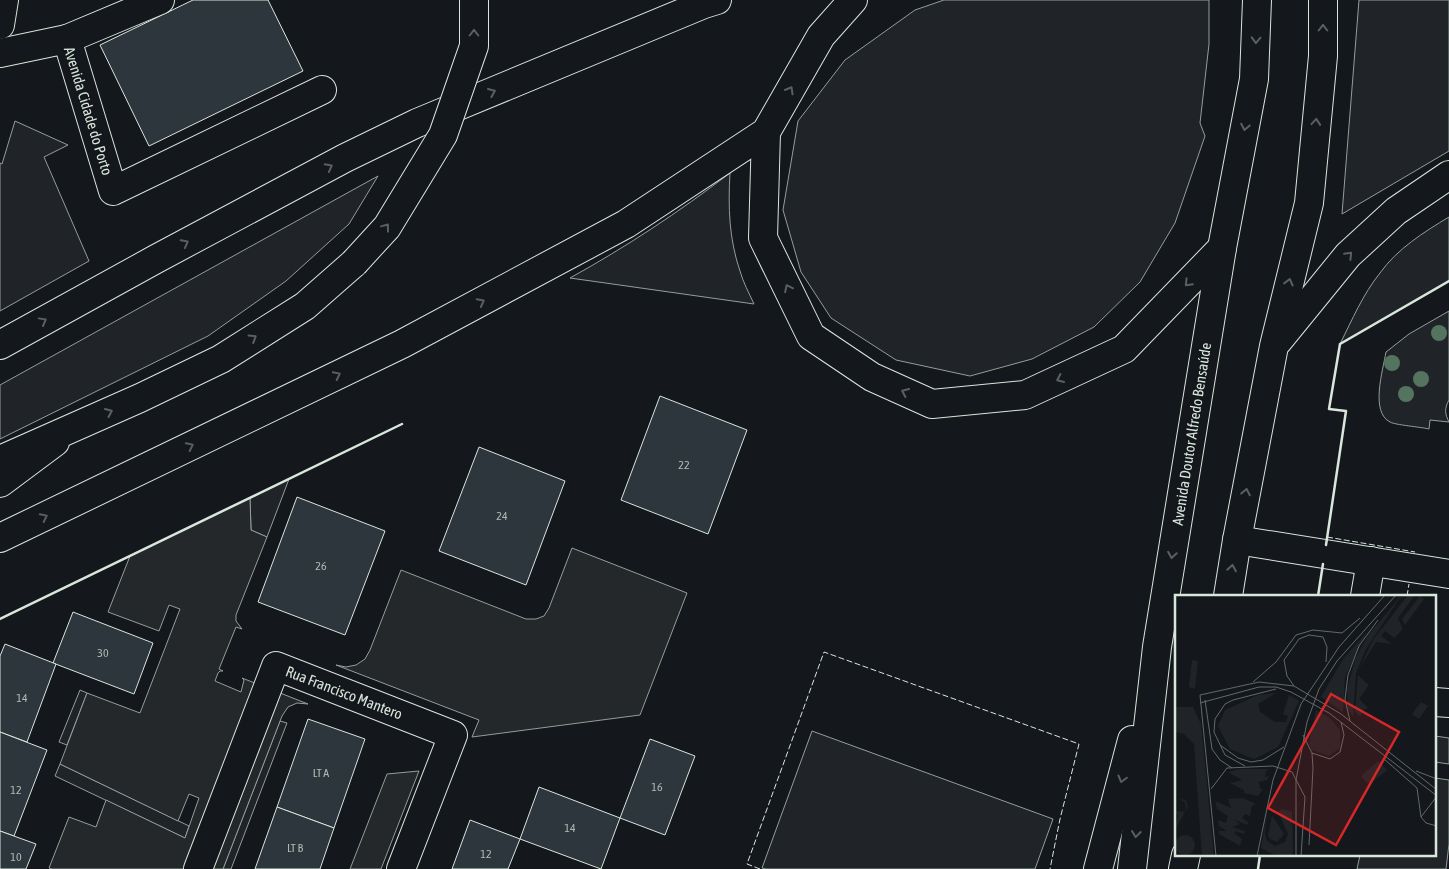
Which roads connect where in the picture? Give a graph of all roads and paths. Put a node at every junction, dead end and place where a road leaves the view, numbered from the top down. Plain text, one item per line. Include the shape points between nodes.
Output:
1 (4, 0) edge
2 (160, 0) edge
3 (474, 0) edge
4 (717, 0) edge
5 (852, 0) edge
6 (1257, 0) edge
7 (1323, 0) edge
8 (0, 25) edge
9 (67, 38) junction
10 (0, 53) edge
11 (322, 90) dead end
12 (766, 132) junction
13 (1449, 175) edge
14 (1222, 248) junction
15 (0, 345) edge
16 (1274, 346) junction
17 (77, 426) junction
18 (0, 460) edge
19 (0, 483) edge
20 (0, 538) edge
21 (1237, 540) junction
22 (1371, 561) junction
23 (1449, 574) edge
24 (1228, 595) edge
25 (1365, 595) edge
26 (1157, 647) junction
27 (1436, 702) edge
28 (1449, 703) edge
29 (1186, 856) edge
30 (198, 869) edge
31 (401, 869) edge
32 (1098, 869) edge
33 (1132, 869) edge
34 (1183, 869) edge

1 - 8 main road
2 - 9 main road
17 -> 3 main road, bridge via 221,359 305,306 354,264 387,227 443,135 474,46
15 -> 4 main road via 345,158 417,123
12 -> 5 main road via 821,36
6 -> 14 main road, Avenida Doutor Alfredo Bensaúde via 1254,79
16 -> 7 main road via 1309,203 1323,56
9 - 10 main road, Avenida Cidade do Porto
9 - 11 main road, Avenida Cidade do Porto via 113,191
14 -> 12 main road via 1124,349 1025,395 932,404 872,377 811,336 763,238
20 -> 12 main road via 402,344 626,224
16 -> 13 main road via 1348,256 1396,211
14 -> 26 main road, Avenida Doutor Alfredo Bensaúde
21 -> 16 main road
17 - 18 main road
17 - 19 main road
21 - 22 main road
24 -> 21 main road
22 - 23 main road
22 - 25 main road
26 -> 32 main road
26 -> 33 main road, Avenida Doutor Alfredo Bensaúde
27 - 28 main road
29 - 34 main road
30 - 31 main road, Rua Francisco Mantero via 276,666 453,735

